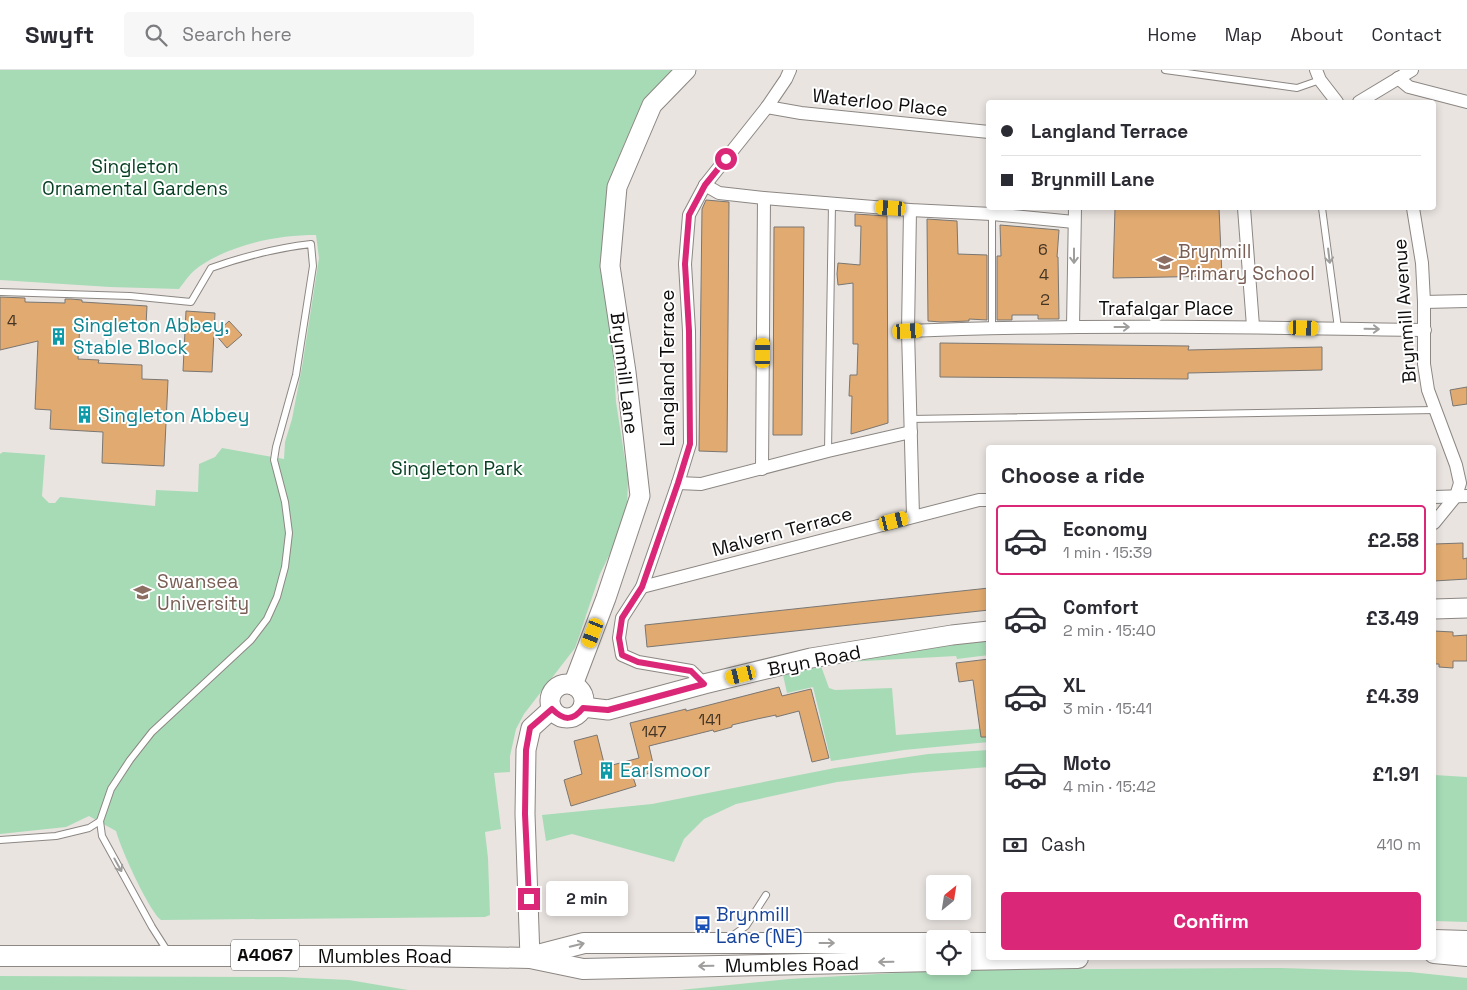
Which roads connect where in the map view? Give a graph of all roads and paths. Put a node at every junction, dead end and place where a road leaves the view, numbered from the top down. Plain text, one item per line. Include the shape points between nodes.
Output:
1 (686, 70) edge
2 (790, 70) edge
3 (1165, 70) edge
4 (1412, 70) edge
5 (1318, 75) edge
6 (1398, 78) junction
7 (1337, 100) edge
8 (1362, 100) edge
9 (1467, 102) edge
10 (767, 107) junction
11 (986, 132) edge
12 (705, 185) junction
13 (764, 198) junction
14 (832, 204) junction
15 (910, 210) junction
16 (1075, 210) edge
17 (1244, 210) edge
18 (1322, 210) edge
19 (1413, 210) edge
20 (992, 214) junction
21 (1074, 222) junction
22 (0, 292) edge
23 (1467, 301) edge
24 (1424, 302) junction
25 (1254, 326) junction
26 (992, 328) junction
27 (1074, 328) junction
28 (1338, 328) junction
29 (1425, 330) junction
30 (908, 331) junction
31 (1436, 410) junction
32 (910, 426) junction
33 (828, 451) junction
34 (762, 468) junction
35 (678, 483) junction
36 (1462, 496) edge
37 (1436, 497) edge
38 (986, 500) edge
39 (913, 516) junction
40 (1436, 521) edge
41 (642, 587) junction
42 (1467, 608) edge
43 (1436, 609) edge
44 (986, 632) edge
45 (704, 684) junction
46 (573, 685) junction
47 (583, 708) junction
48 (552, 709) junction
49 (100, 821) junction
50 (0, 840) edge
51 (766, 895) dead end
52 (1436, 940) edge
53 (1467, 941) edge
54 (926, 943) edge
55 (971, 943) edge
56 (986, 943) edge
57 (715, 944) junction
58 (1436, 953) edge
59 (170, 955) junction
60 (0, 956) edge
61 (1467, 956) edge
62 (530, 958) junction
63 (971, 960) edge
64 (986, 960) edge
65 (926, 961) edge

1 - 46 street, Brynmill Lane via 652,106 617,187 610,266 640,496
2 - 10 street, Langland Terrace
3 - 5 lane via 1297,88
4 - 6 street
5 - 7 street
6 - 8 street
6 - 9 street via 1409,87
10 - 11 street, Waterloo Place
10 - 12 street, Langland Terrace
12 - 13 street via 719,193
12 - 35 street, Langland Terrace via 689,215 685,264 690,444
13 - 14 street
13 - 34 street
14 - 15 street
14 - 33 lane
15 - 20 street
15 - 30 street
16 - 21 street
17 - 25 street
18 -> 28 lane
19 - 24 street, Brynmill Avenue via 1422,263
20 - 21 street
20 - 26 lane
21 -> 27 street
22 - 49 lane via 130,296 191,302 211,268 279,248 311,244 313,266 296,375 274,460 289,533 277,597 267,619 251,640 152,732 111,789
23 - 24 street
24 - 29 street, Brynmill Avenue
27 -> 25 street, Trafalgar Place
25 - 28 street, Trafalgar Place
26 - 27 street, Trafalgar Place
26 - 30 street, Trafalgar Place
28 -> 29 street, Trafalgar Place
29 - 31 street, Brynmill Avenue via 1424,364 1428,390
30 - 32 street
31 - 32 lane
31 - 36 street, Brynmill Avenue via 1456,466
32 - 33 street
32 - 39 street
33 - 34 street
34 - 35 street via 701,484
35 - 41 street, Langland Terrace
36 - 37 street
36 - 40 street
38 - 39 street, Malvern Terrace
39 - 41 street, Malvern Terrace
41 - 45 street, Langland Terrace via 622,618 619,638 622,655 638,662 691,671
42 - 43 street
44 - 45 street, Bryn Road via 811,658
45 - 47 street, Bryn Road via 608,710
46 - 47 street via 581,690
46 - 48 street via 557,687 550,701
47 - 48 street via 568,718 559,716
48 - 62 street via 530,728 526,750
49 - 50 lane via 89,828 56,836
49 -> 59 lane via 102,836
51 - 57 lane via 746,926 736,935
52 - 53 main road
57 -> 54 main road, Mumbles Road / A4067
55 - 56 main road
62 -> 57 main road, Mumbles Road / A4067 via 584,942
58 - 61 main road
59 - 60 main road, Mumbles Road / A4067
59 - 62 main road, Mumbles Road / A4067
65 -> 62 main road, Mumbles Road / A4067 via 583,969
63 - 64 main road

